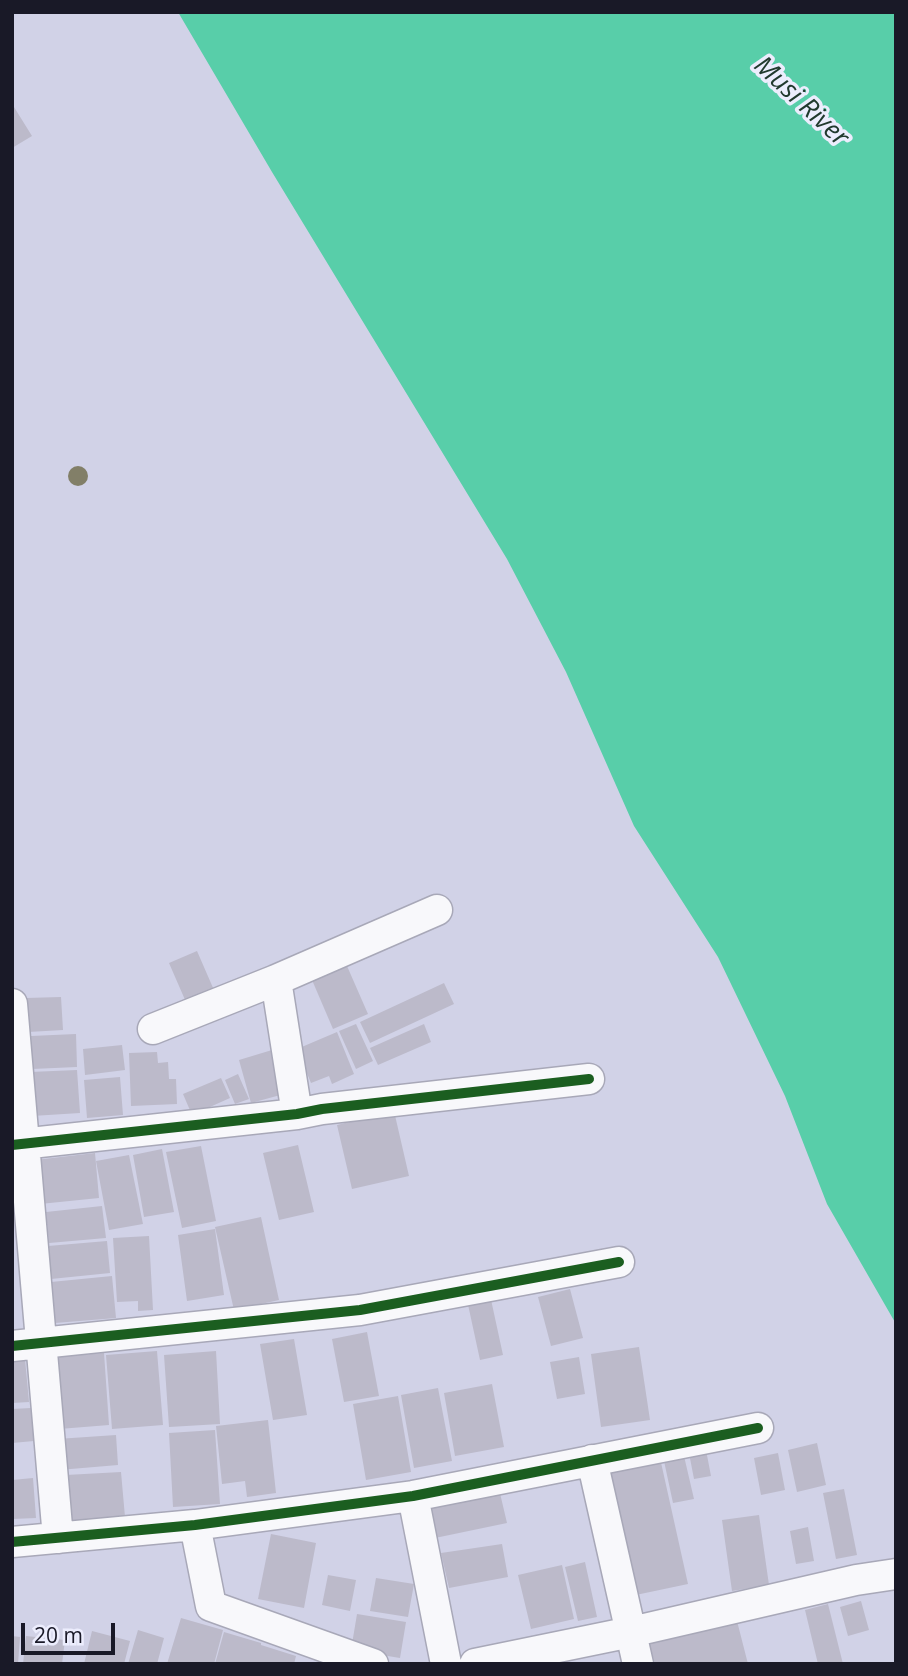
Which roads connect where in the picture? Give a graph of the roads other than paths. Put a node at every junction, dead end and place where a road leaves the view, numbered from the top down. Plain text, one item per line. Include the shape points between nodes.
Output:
1 (437, 910) dead end
2 (276, 980) junction
3 (12, 1004) edge
4 (153, 1029) dead end
5 (589, 1079) dead end
6 (297, 1114) junction
7 (18, 1144) edge
8 (620, 1262) dead end
9 (42, 1344) junction
10 (12, 1346) edge
11 (758, 1428) dead end
12 (592, 1460) junction
13 (413, 1496) junction
14 (195, 1525) junction
15 (58, 1538) junction
16 (12, 1542) edge
17 (896, 1574) edge
18 (631, 1632) junction
19 (373, 1664) edge
20 (446, 1664) edge
21 (475, 1664) edge
22 (638, 1664) edge

1 - 2 street
2 - 4 street
2 - 6 street
3 - 7 street
5 - 6 street
6 - 7 street
7 - 9 street
8 - 9 street via 360,1310
9 - 10 street
9 - 15 street
11 - 12 street
12 - 13 street
12 - 18 street
13 - 14 street
13 - 20 street
14 - 15 street
14 - 19 street via 211,1605
15 - 16 street
17 - 18 street
18 - 21 street
18 - 22 street

